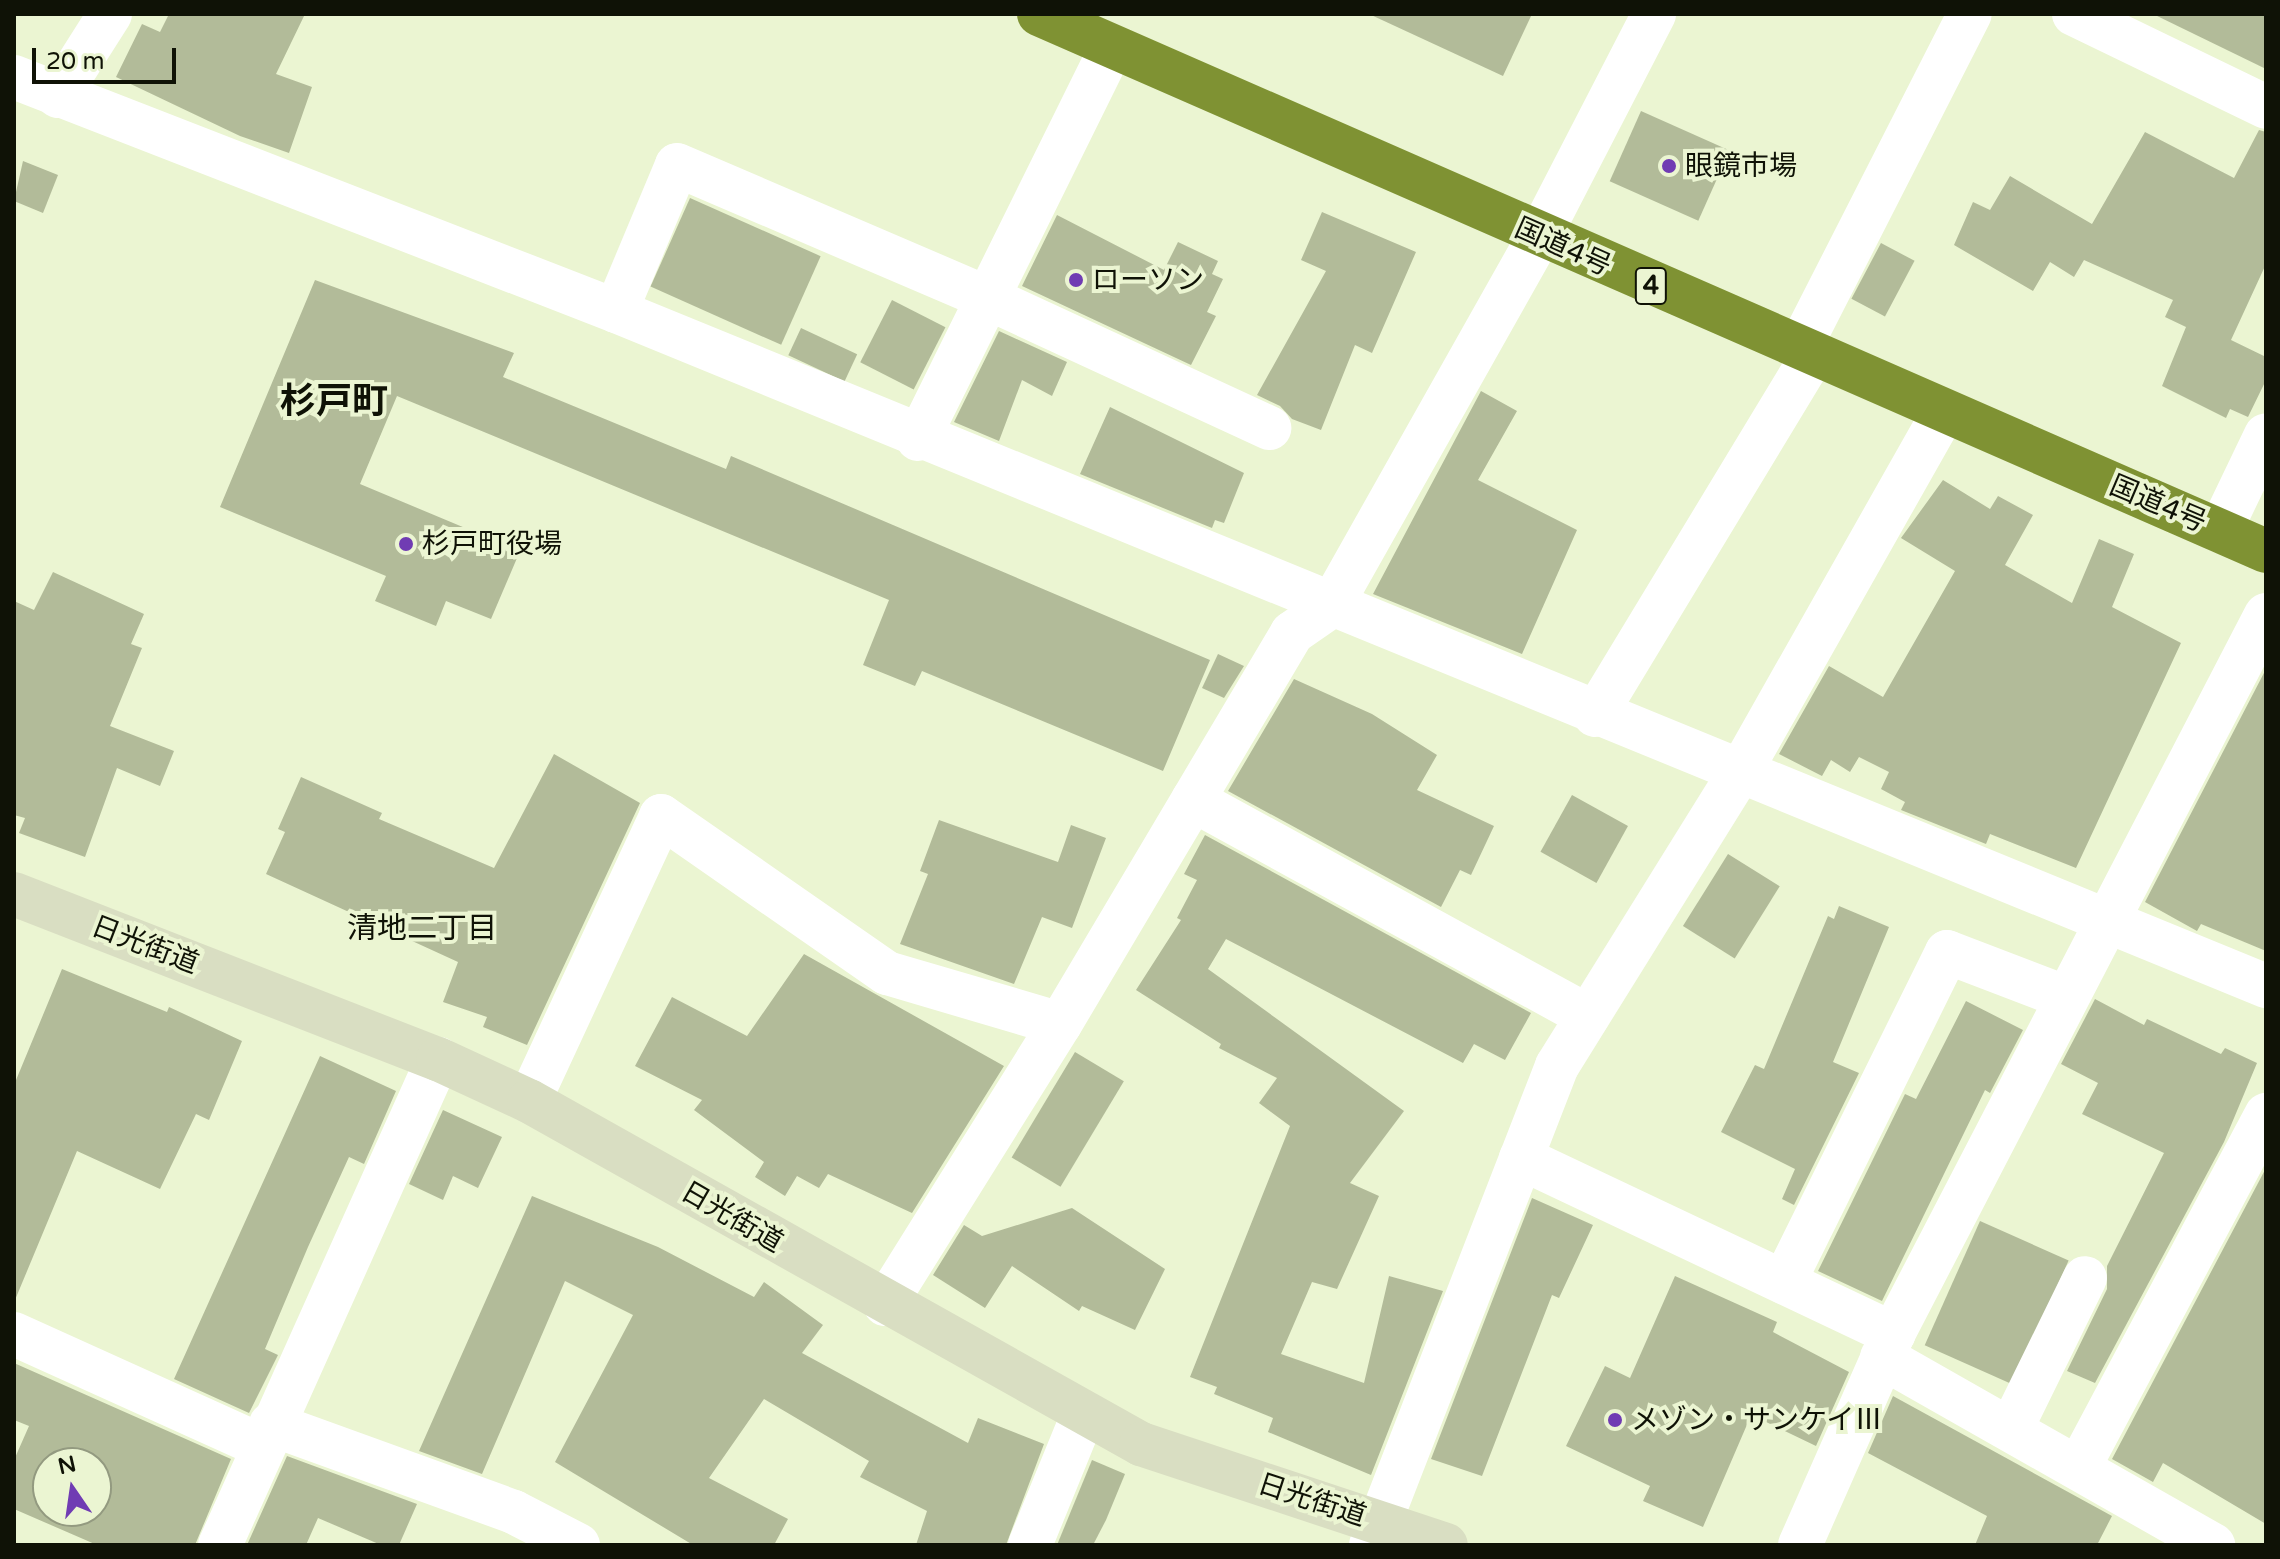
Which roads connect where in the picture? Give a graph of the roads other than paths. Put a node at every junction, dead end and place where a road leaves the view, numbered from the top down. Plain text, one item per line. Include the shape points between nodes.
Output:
1 (110, 14) edge
2 (1039, 14) edge
3 (1654, 14) edge
4 (1970, 14) edge
5 (2074, 14) edge
6 (1112, 47) junction
7 (14, 77) edge
8 (58, 96) junction
9 (2266, 107) edge
10 (1539, 237) junction
11 (988, 298) junction
12 (616, 311) junction
13 (1806, 352) junction
14 (1943, 414) junction
15 (1269, 428) dead end
16 (2266, 435) edge
17 (918, 439) junction
18 (2220, 531) junction
19 (2266, 551) edge
20 (1331, 606) junction
21 (2266, 615) edge
22 (1595, 715) junction
23 (1739, 774) junction
24 (1193, 800) junction
25 (14, 894) edge
26 (2105, 917) junction
27 (2266, 986) edge
28 (2065, 997) junction
29 (1588, 1016) junction
30 (1060, 1024) junction
31 (438, 1059) junction
32 (529, 1101) junction
33 (2266, 1115) edge
34 (1521, 1158) junction
35 (2085, 1278) dead end
36 (1784, 1282) junction
37 (885, 1304) junction
38 (14, 1334) edge
39 (1888, 1346) junction
40 (1084, 1413) junction
41 (2011, 1429) junction
42 (266, 1435) junction
43 (2079, 1467) junction
44 (1375, 1534) edge
45 (220, 1545) edge
46 (578, 1545) edge
47 (1030, 1545) edge
48 (1446, 1545) edge
49 (1800, 1545) edge
50 (2213, 1545) edge

1 - 8 street
2 - 6 highway, 国道4号 / 4
3 - 10 street
4 - 13 street
5 - 9 street
6 - 10 highway, 国道4号 / 4
6 - 11 street
7 - 8 street
8 - 12 street
10 - 13 highway, 国道4号 / 4
10 - 20 street
11 - 12 street via 677,165
11 - 15 street
11 - 17 street
12 - 17 street
13 - 14 highway, 国道4号 / 4
13 - 22 street
14 - 18 highway, 国道4号 / 4
14 - 23 street
16 - 18 street
17 - 20 street
18 - 19 highway, 国道4号 / 4
20 - 22 street
20 - 24 street via 1292,633
21 - 26 street
22 - 23 street
23 - 26 street
23 - 29 street
24 - 29 street
24 - 30 street
25 - 31 main road, 日光街道
26 - 27 street
26 - 28 street
28 - 36 street via 1947,952
28 - 39 street
29 - 34 street via 1557,1066
30 - 32 street via 887,973 661,816
30 - 37 street
31 - 32 main road, 日光街道
31 - 42 street
32 - 37 main road, 日光街道
33 - 43 street
34 - 36 street
34 - 44 street
35 - 41 street
36 - 39 street
37 - 40 main road, 日光街道
38 - 42 street
39 - 41 street
39 - 49 street
40 - 44 main road, 日光街道 via 1141,1444
40 - 47 street
41 - 43 street
42 - 45 street
42 - 46 street via 514,1512
43 - 50 street
44 - 48 main road, 日光街道

